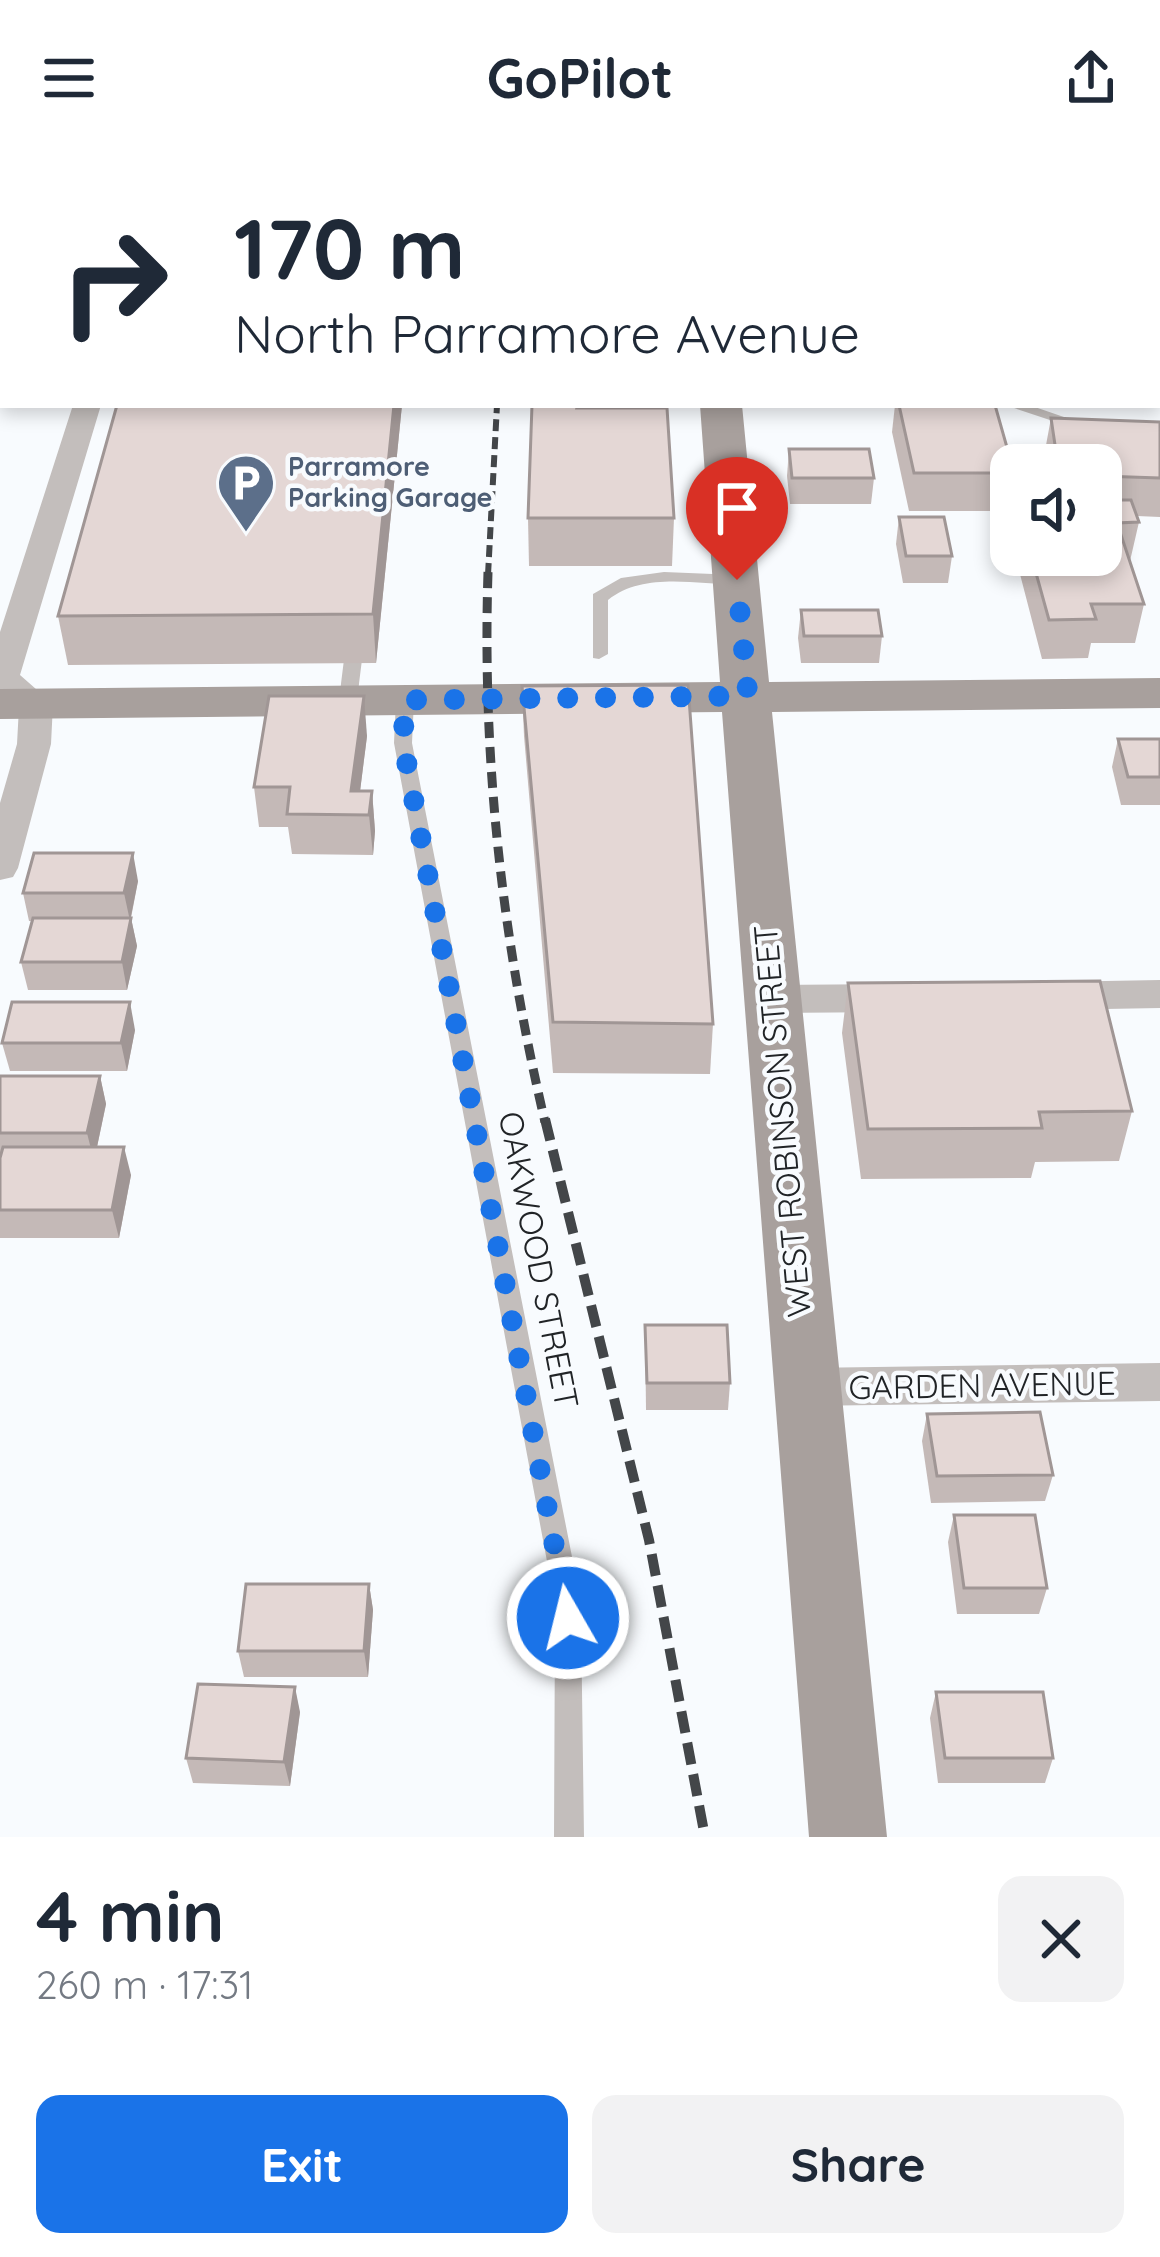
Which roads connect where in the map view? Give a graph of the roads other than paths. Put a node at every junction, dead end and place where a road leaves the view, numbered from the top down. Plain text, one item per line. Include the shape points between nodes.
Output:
1 (86, 408) edge
2 (721, 408) edge
3 (1022, 408) edge
4 (1107, 430) edge
5 (737, 580) junction
6 (359, 607) edge
7 (599, 654) dead end
8 (1160, 693) edge
9 (748, 696) junction
10 (348, 700) junction
11 (405, 700) junction
12 (18, 704) edge
13 (0, 868) edge
14 (1160, 994) edge
15 (1024, 996) edge
16 (934, 997) edge
17 (771, 1000) junction
18 (1160, 1382) edge
19 (805, 1387) junction
20 (569, 1837) edge
21 (848, 1837) edge

1 - 12 street via 2,678
2 - 5 street, WEST ROBINSON STREET
3 - 4 lane
5 - 7 lane via 608,587 598,598
5 - 9 street, WEST ROBINSON STREET
6 - 10 lane
8 - 9 street
9 - 11 street
9 - 17 street, WEST ROBINSON STREET
10 - 11 street
10 - 12 street
11 - 20 lane, OAKWOOD STREET via 403,743 562,1572
12 - 13 street via 34,744
14 - 15 street
16 - 17 street
17 - 19 street, WEST ROBINSON STREET
18 - 19 street, GARDEN AVENUE
19 - 21 street, WEST ROBINSON STREET

